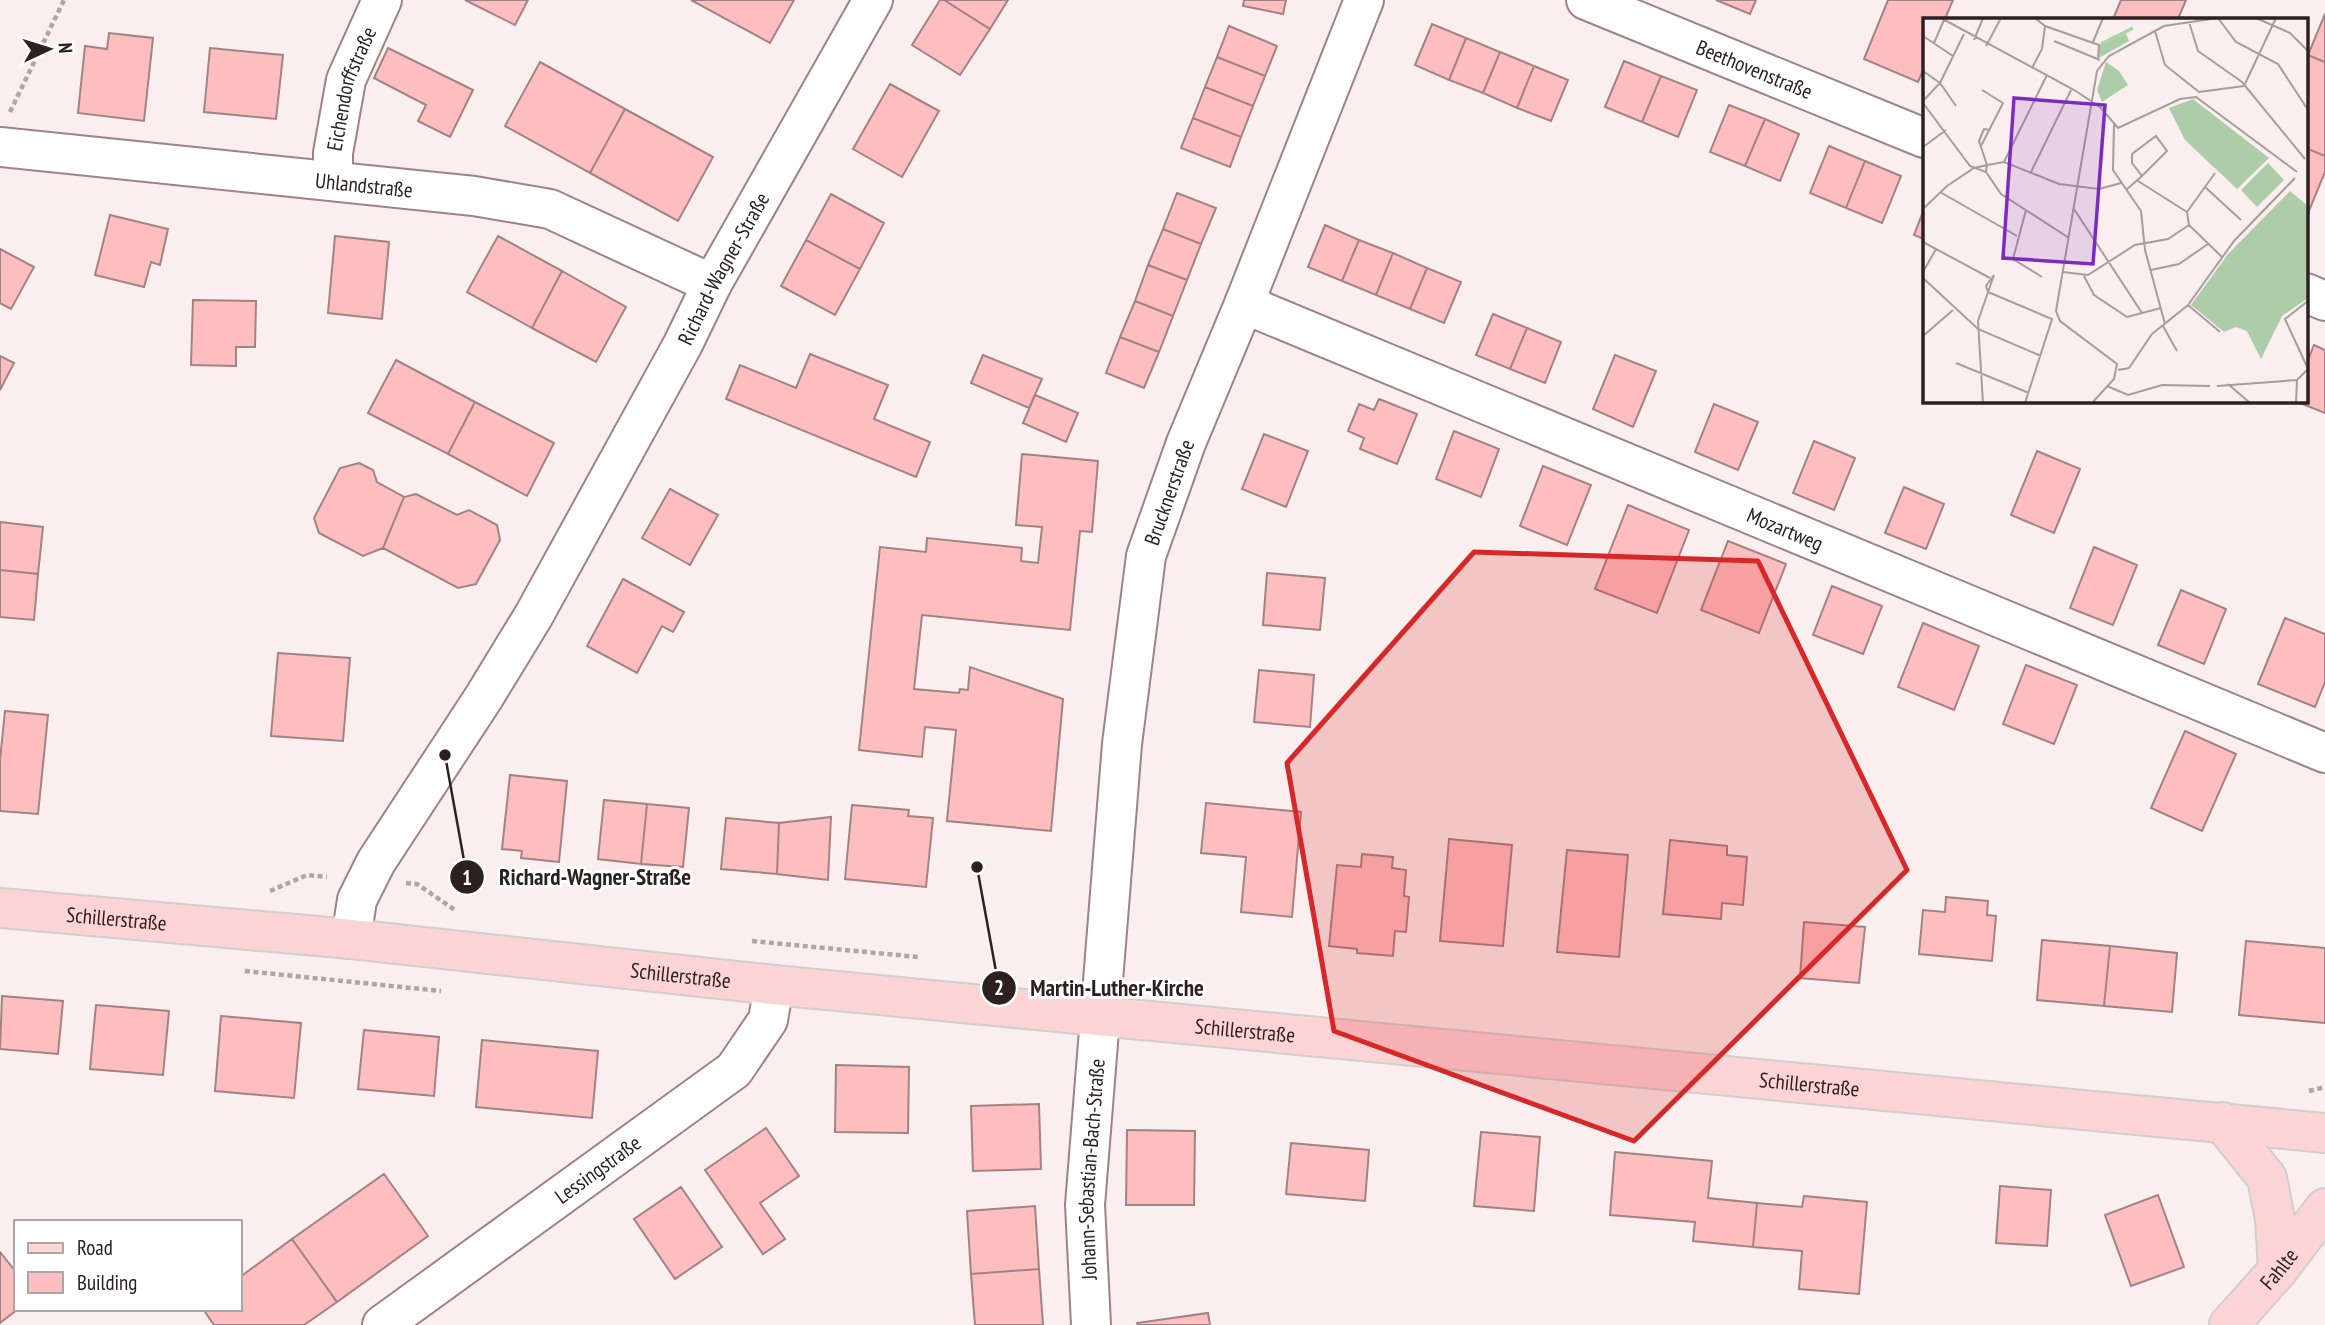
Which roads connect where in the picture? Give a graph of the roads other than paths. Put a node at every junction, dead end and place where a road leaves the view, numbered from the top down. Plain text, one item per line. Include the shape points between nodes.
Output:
1 (382, 0) edge
2 (873, 0) edge
3 (1364, 0) edge
4 (1586, 0) edge
5 (3, 133) edge
6 (1923, 138) edge
7 (333, 180) junction
8 (712, 285) junction
9 (2308, 294) edge
10 (2325, 301) edge
11 (1244, 304) junction
12 (2325, 753) edge
13 (0, 908) edge
14 (351, 939) junction
15 (774, 985) junction
16 (1099, 1014) junction
17 (2222, 1122) junction
18 (2325, 1133) edge
19 (2325, 1208) edge
20 (2325, 1242) edge
21 (2278, 1270) junction
22 (382, 1325) edge
23 (1091, 1325) edge
24 (2229, 1325) edge

1 - 7 street, Eichendorffstraße via 346,80
2 - 8 street, Richard-Wagner-Straße
3 - 11 street, Brucknerstraße
4 - 6 street, Beethovenstraße
5 - 7 street, Uhlandstraße
7 - 8 street, Uhlandstraße via 550,209
8 - 14 street, Richard-Wagner-Straße via 534,615 366,880 357,900
9 - 10 street
11 - 12 street, Mozartweg
11 - 16 street, Brucknerstraße via 1186,443 1146,556 1122,744
13 - 14 main road, Schillerstraße
14 - 15 main road, Schillerstraße
15 - 16 main road, Schillerstraße
15 - 22 street, Lessingstraße via 768,1020 734,1070
16 - 17 main road, Schillerstraße
16 - 23 street, Johann-Sebastian-Bach-Straße via 1084,1205
17 - 18 main road, Schillerstraße
17 - 21 main road via 2267,1178
19 - 21 main road, Fahlte
20 - 21 main road
21 - 24 main road, Fahlte

